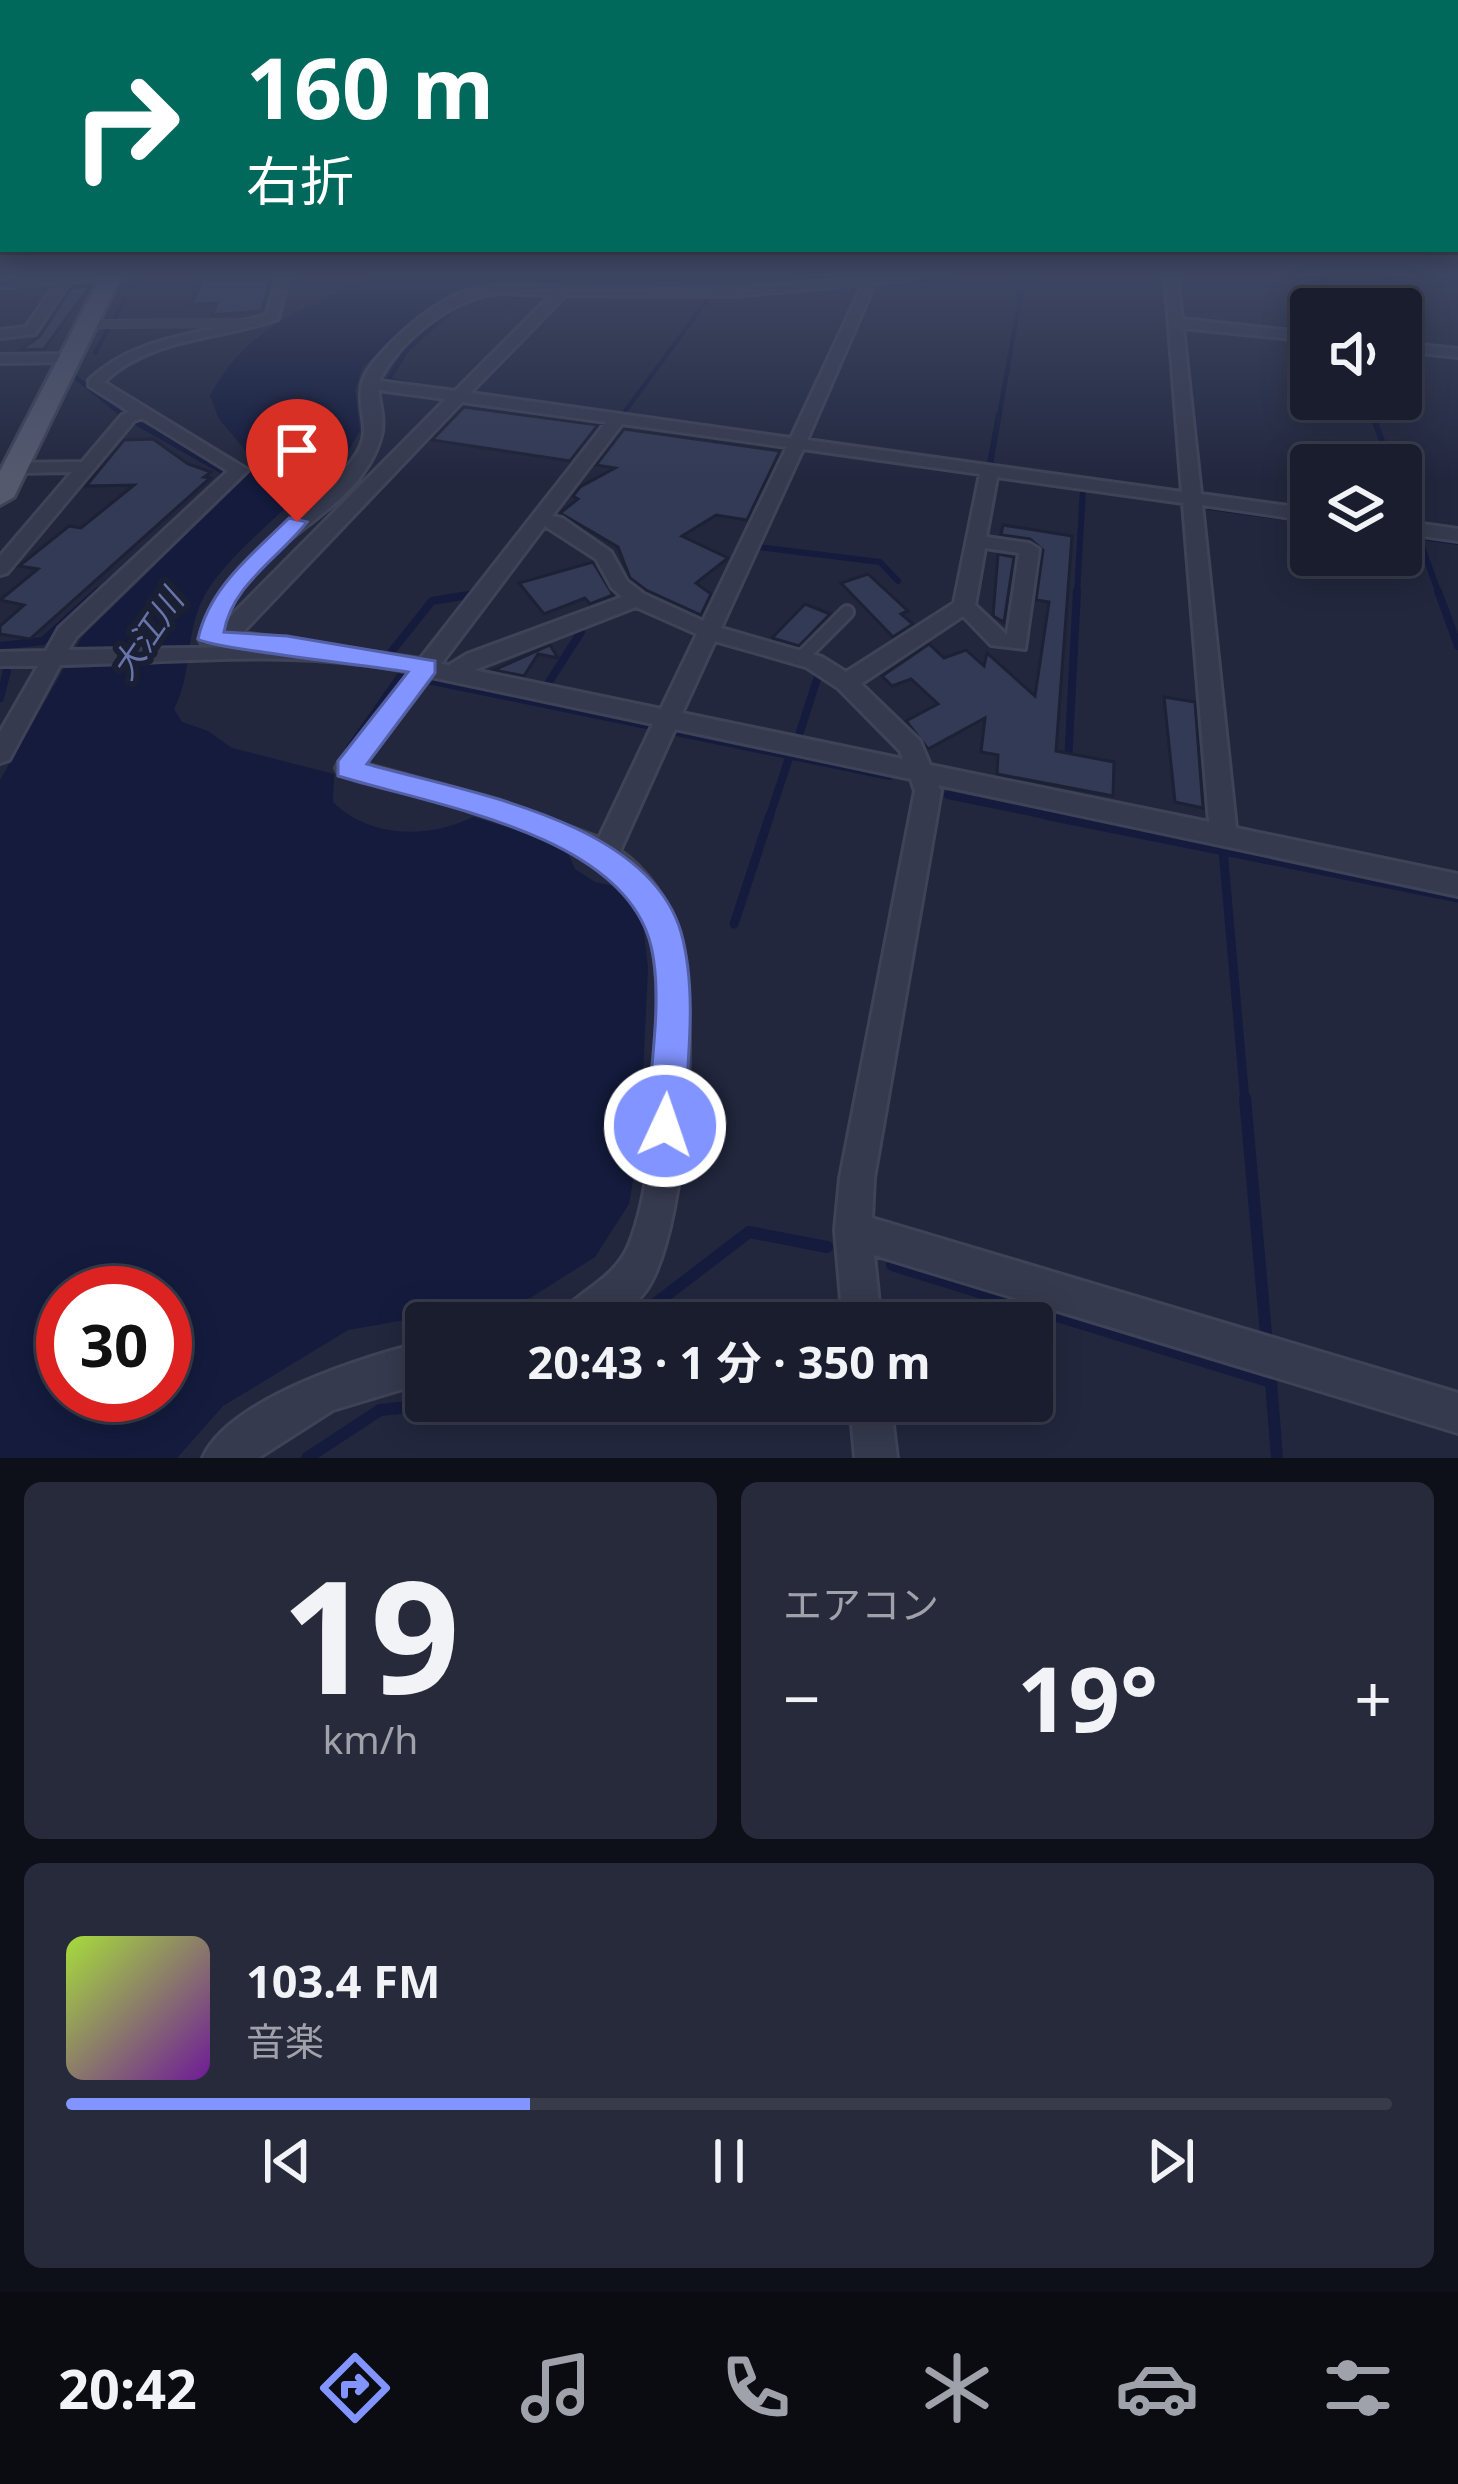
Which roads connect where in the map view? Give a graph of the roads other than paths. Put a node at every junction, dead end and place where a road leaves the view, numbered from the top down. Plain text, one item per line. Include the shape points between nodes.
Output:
1 (77, 344) edge
2 (170, 344) edge
3 (399, 344) edge
4 (509, 344) edge
5 (842, 344) edge
6 (1177, 344) edge
7 (1422, 349) edge
8 (1458, 353) edge
9 (70, 358) junction
10 (4, 362) edge
11 (370, 384) junction
12 (458, 396) junction
13 (141, 413) junction
14 (617, 419) junction
15 (794, 444) junction
16 (10, 467) edge
17 (87, 467) junction
18 (989, 471) junction
19 (0, 497) edge
20 (1193, 498) junction
21 (1290, 511) edge
22 (541, 519) junction
23 (1422, 530) edge
24 (1458, 535) edge
25 (976, 541) junction
26 (0, 569) edge
27 (637, 599) junction
28 (964, 606) junction
29 (847, 612) dead end
30 (710, 632) junction
31 (235, 639) junction
32 (331, 653) junction
33 (54, 657) junction
34 (0, 658) edge
35 (801, 658) junction
36 (440, 670) junction
37 (846, 683) junction
38 (670, 717) junction
39 (0, 754) edge
40 (921, 772) junction
41 (1224, 837) junction
42 (604, 854) junction
43 (1458, 885) edge
44 (853, 1230) junction
45 (605, 1302) edge
46 (860, 1302) edge
47 (405, 1366) edge
48 (1458, 1413) edge
49 (872, 1422) edge
50 (224, 1458) edge
51 (876, 1458) edge

1 - 9 main road
2 - 13 street via 120,356 94,383
3 - 11 street
4 - 12 street
5 - 15 street
6 - 20 street
7 - 8 street
9 - 10 street
9 - 16 main road
11 - 12 street
11 - 31 street via 374,431 360,461 215,613 210,639
12 - 14 street
12 - 31 street via 234,622
13 - 17 street
13 - 33 street via 239,470 68,633
14 - 15 street
14 - 22 street
15 - 18 street
15 - 30 street
16 - 17 street
16 - 19 main road
17 - 26 street
18 - 20 street
18 - 25 street
20 - 21 street
20 - 41 street
22 - 27 street via 604,556
22 - 36 street
23 - 24 street
25 - 28 street
25 - 28 street via 1029,549 1018,644 999,640
27 - 30 street
27 - 36 street
28 - 37 street
29 - 35 lane
30 - 35 street
30 - 38 street
31 - 32 street
32 - 33 street
32 - 36 street
33 - 34 street
33 - 39 street
35 - 37 street
36 - 38 street
36 - 42 street via 348,768 571,836
37 - 40 street via 911,747
38 - 40 street
38 - 42 street
40 - 41 street
40 - 44 street via 928,791
41 - 43 street
42 - 45 street via 639,886 664,931 672,1004 660,1207 638,1269
44 - 46 street
44 - 48 street
47 - 50 street via 352,1377 282,1413
49 - 51 street

